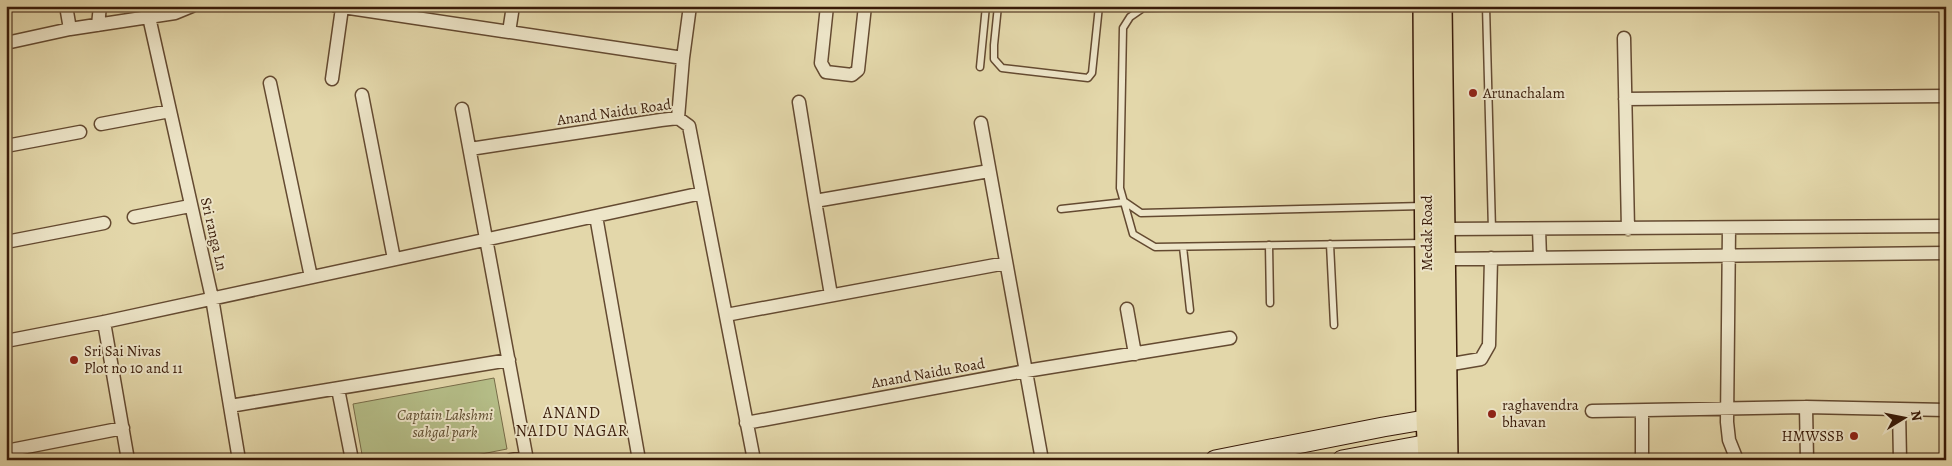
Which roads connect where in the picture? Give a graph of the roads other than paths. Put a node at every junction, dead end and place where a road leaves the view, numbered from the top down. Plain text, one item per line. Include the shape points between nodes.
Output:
1 (66, 6) edge
2 (100, 6) edge
3 (192, 6) edge
4 (513, 6) edge
5 (690, 6) edge
6 (827, 6) edge
7 (865, 6) edge
8 (986, 6) edge
9 (998, 6) edge
10 (1099, 6) edge
11 (1240, 6) edge
12 (1424, 6) edge
13 (1441, 6) edge
14 (1486, 6) edge
15 (339, 7) edge
16 (149, 17) junction
17 (98, 25) junction
18 (70, 29) junction
19 (510, 32) junction
20 (1624, 38) dead end
21 (6, 43) edge
22 (683, 58) junction
23 (980, 67) dead end
24 (332, 79) dead end
25 (270, 82) dead end
26 (362, 95) dead end
27 (1946, 96) edge
28 (1625, 99) junction
29 (799, 102) dead end
30 (462, 109) dead end
31 (170, 111) junction
32 (678, 118) junction
33 (981, 123) dead end
34 (101, 124) dead end
35 (80, 132) dead end
36 (6, 146) edge
37 (470, 150) junction
38 (990, 171) junction
39 (702, 193) junction
40 (815, 201) junction
41 (1125, 202) junction
42 (190, 206) junction
43 (1426, 206) junction
44 (1061, 209) dead end
45 (596, 216) junction
46 (134, 217) dead end
47 (104, 223) dead end
48 (1946, 226) edge
49 (1729, 228) junction
50 (1445, 229) junction
51 (1539, 229) junction
52 (1628, 229) junction
53 (1492, 230) junction
54 (486, 240) junction
55 (6, 242) edge
56 (1427, 242) junction
57 (1330, 244) junction
58 (1269, 245) junction
59 (1183, 247) junction
60 (1946, 253) edge
61 (1729, 256) junction
62 (1491, 258) junction
63 (1540, 258) junction
64 (1446, 259) junction
65 (394, 260) junction
66 (1006, 263) junction
67 (311, 277) junction
68 (832, 295) junction
69 (212, 298) junction
70 (1270, 303) dead end
71 (1127, 309) dead end
72 (1190, 310) dead end
73 (726, 315) junction
74 (104, 322) junction
75 (1334, 325) dead end
76 (1230, 338) dead end
77 (6, 341) edge
78 (1135, 354) junction
79 (509, 360) junction
80 (1446, 366) junction
81 (1026, 371) junction
82 (338, 388) junction
83 (230, 406) junction
84 (1806, 407) junction
85 (1727, 408) junction
86 (1899, 409) junction
87 (1946, 410) edge
88 (1592, 411) dead end
89 (1642, 411) junction
90 (1437, 418) junction
91 (746, 422) junction
92 (123, 428) junction
93 (6, 450) edge
94 (1438, 452) edge
95 (21, 454) edge
96 (527, 458) edge
97 (128, 460) edge
98 (239, 460) edge
99 (352, 460) edge
100 (511, 460) edge
101 (639, 460) edge
102 (754, 460) edge
103 (1042, 460) edge
104 (1215, 460) edge
105 (1342, 460) edge
106 (1642, 460) edge
107 (1737, 460) edge
108 (1807, 460) edge
109 (1900, 460) edge

1 - 18 street
2 - 17 street
3 - 16 street via 175,13
4 - 19 street
5 - 22 street
6 - 7 street via 821,64 826,72 852,75 858,70
8 - 23 lane
9 - 10 lane via 994,60 1002,68 1088,78 1092,73
11 - 41 lane via 1143,8 1130,17 1123,28 1120,188
12 - 43 main road, Medak Road
13 - 50 main road, Medak Road
14 - 53 lane
15 - 19 street
15 - 24 street
16 - 17 street
16 - 31 street, Sri ranga Ln
17 - 18 street
18 - 21 street
19 - 22 street
20 - 28 street
22 - 32 street
25 - 67 street
26 - 65 street
27 - 28 street
28 - 52 street
29 - 40 street
30 - 37 street
31 - 34 street
31 - 42 street, Sri ranga Ln
32 - 37 street, Anand Naidu Road
32 - 39 street, Anand Naidu Road via 689,126
33 - 38 street
35 - 36 street
37 - 54 street
38 - 40 street
38 - 66 street
39 - 45 street
39 - 73 street, Anand Naidu Road
40 - 68 street
41 - 43 lane via 1141,213
41 - 44 lane
41 - 59 lane via 1133,234 1155,248
42 - 46 street
42 - 69 street, Sri ranga Ln
43 - 56 main road, Medak Road
45 - 54 street
45 - 101 street
47 - 55 street
48 - 49 street
49 - 52 street
49 - 61 street
50 - 53 street
50 - 64 main road, Medak Road
51 - 52 street
51 - 53 street
51 - 63 street
54 - 65 street
54 - 79 street
56 - 57 lane
56 - 90 main road, Medak Road
57 - 58 lane
57 - 75 lane
58 - 59 lane
58 - 70 lane
59 - 72 lane
60 - 61 street
61 - 63 street
61 - 85 street
62 - 63 street
62 - 64 street
62 - 80 street via 1489,345 1481,359
64 - 80 main road, Medak Road
65 - 67 street
66 - 68 street
66 - 81 street
67 - 69 street
68 - 73 street
69 - 74 street
69 - 83 street, Sri ranga Ln
71 - 78 street
73 - 91 street, Anand Naidu Road
74 - 77 street
74 - 92 street
76 - 78 street, Anand Naidu Road
78 - 81 street, Anand Naidu Road
79 - 82 street
79 - 96 street
80 - 90 main road, Medak Road
81 - 91 street, Anand Naidu Road
81 - 103 street
82 - 83 street
82 - 99 street
83 - 98 street, Sri ranga Ln
84 - 85 street
84 - 86 street
84 - 108 street
85 - 89 street
85 - 107 street via 1729,440
86 - 87 street
86 - 109 street
88 - 89 street
89 - 106 street
90 - 94 main road, Medak Road
90 - 104 main road
91 - 102 street, Anand Naidu Road
92 - 95 street
92 - 97 street
93 - 95 street
94 - 105 main road
96 - 100 street

